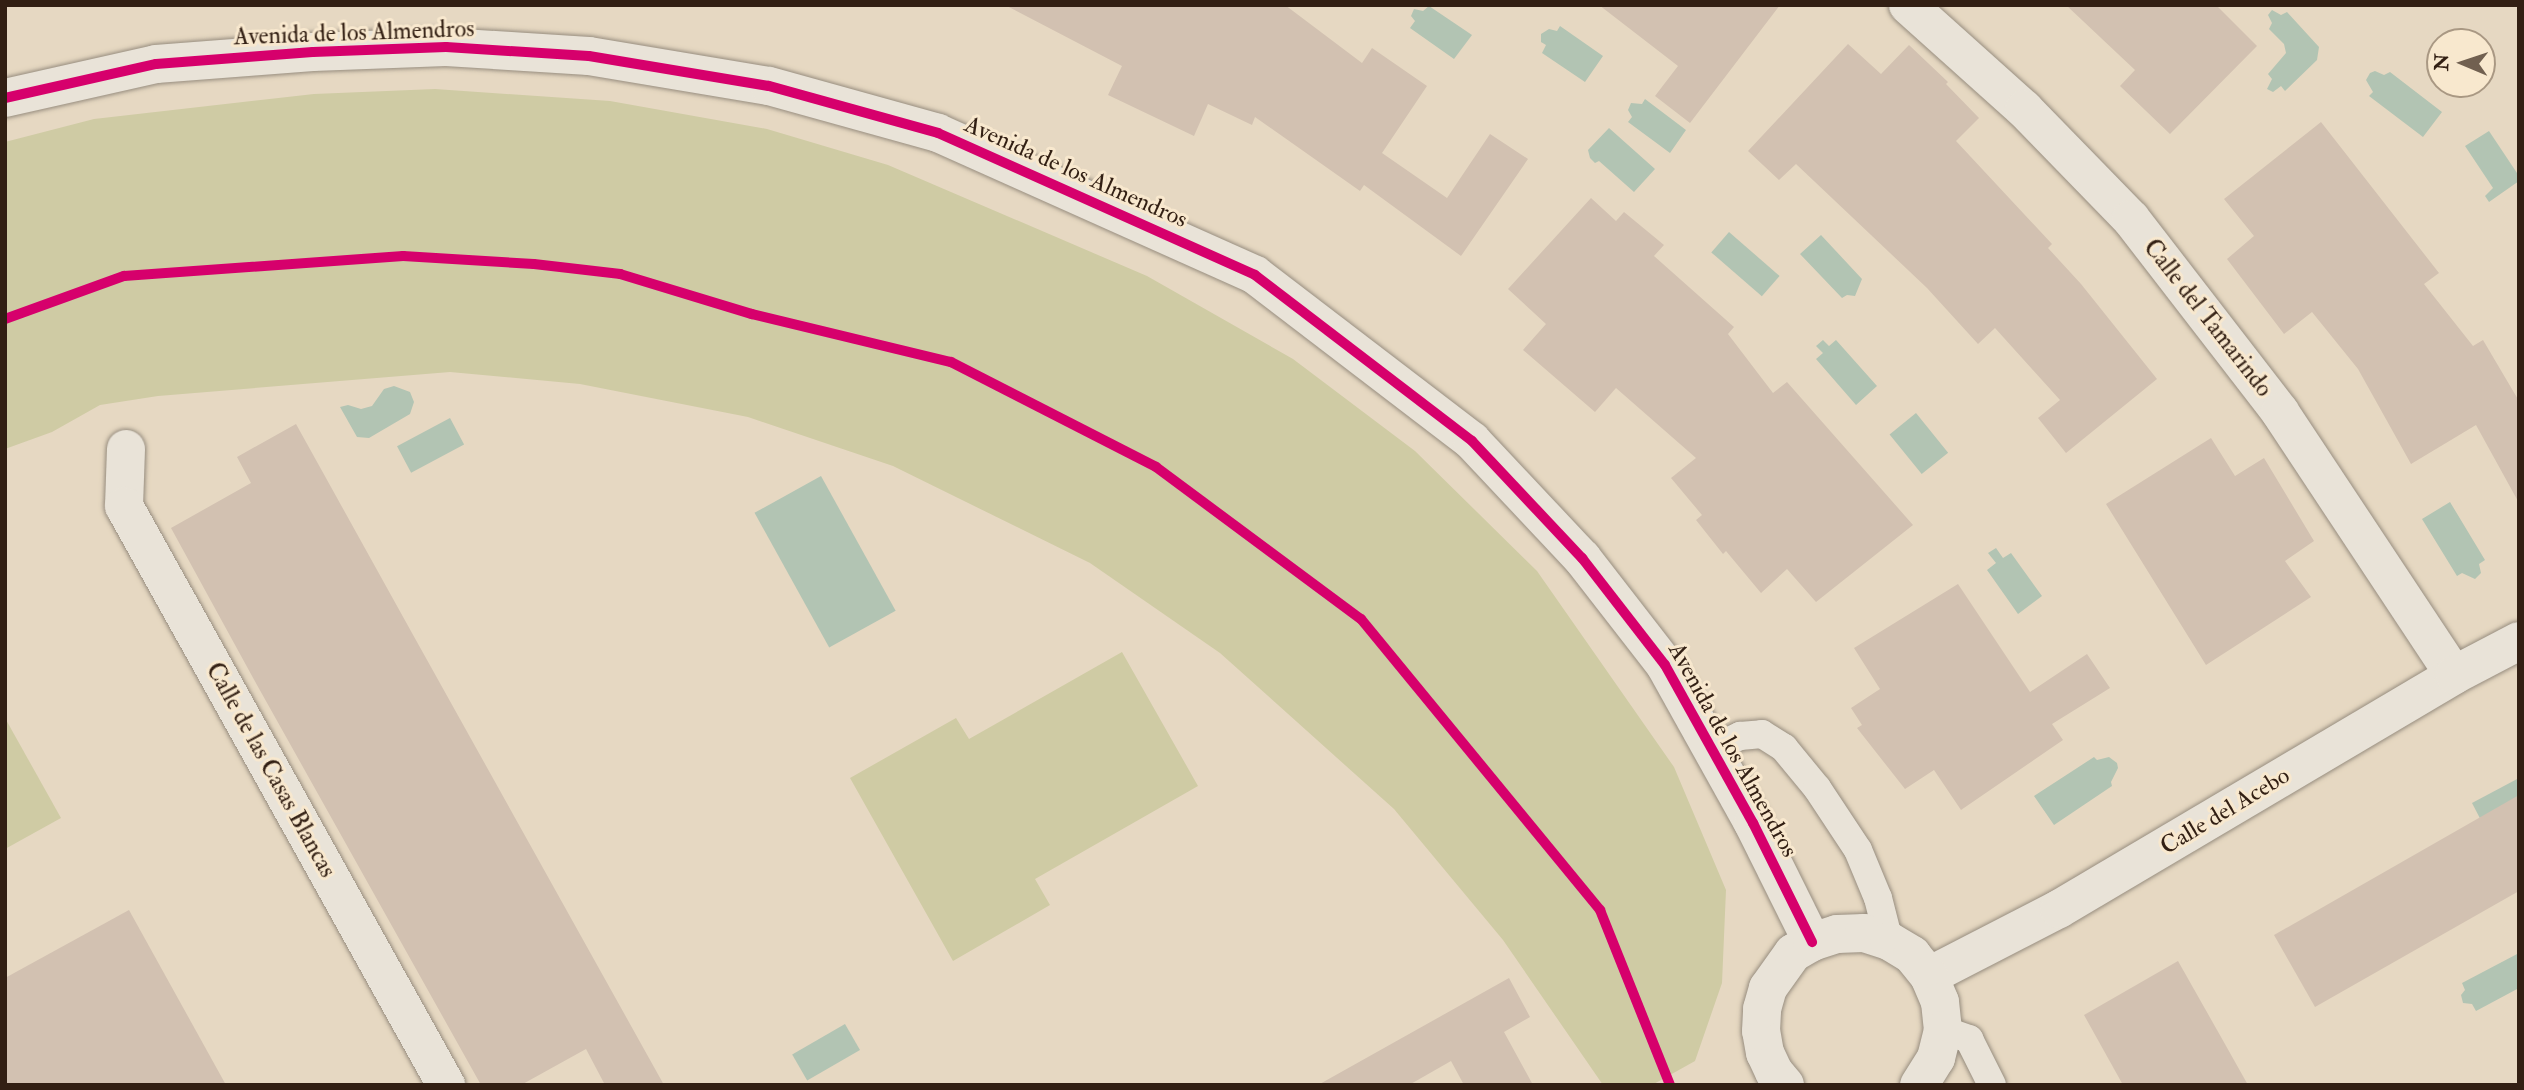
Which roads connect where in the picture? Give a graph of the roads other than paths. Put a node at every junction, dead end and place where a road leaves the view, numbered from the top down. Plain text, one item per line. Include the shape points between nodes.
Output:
1 (1908, 5) edge
2 (5, 98) edge
3 (125, 449) dead end
4 (2519, 641) edge
5 (2454, 675) junction
6 (1712, 749) junction
7 (1889, 941) junction
8 (1812, 942) junction
9 (1929, 976) junction
10 (1943, 1030) junction
11 (1771, 1081) edge
12 (446, 1085) edge
13 (1919, 1085) edge
14 (1992, 1085) edge

1 - 5 street, Calle del Tamarindo via 2024,109 2131,219 2280,412
2 - 6 street, Avenida de los Almendros via 156,64 446,47 589,56 769,86 938,133 1255,275 1472,441 1591,569 1665,665
3 - 12 street, Calle de las Casas Blancas via 124,506
4 - 5 street, Calle del Acebo
5 - 9 street, Calle del Acebo via 2059,909
6 - 7 lane via 1740,736 1762,734 1784,748 1858,850
6 - 8 street, Avenida de los Almendros
7 - 8 street via 1864,933 1838,933
7 - 9 street via 1912,955
8 - 11 street via 1793,953 1768,988 1761,1031
9 - 10 street via 1940,1002
10 - 13 street via 1936,1058
10 - 14 lane via 1969,1039

